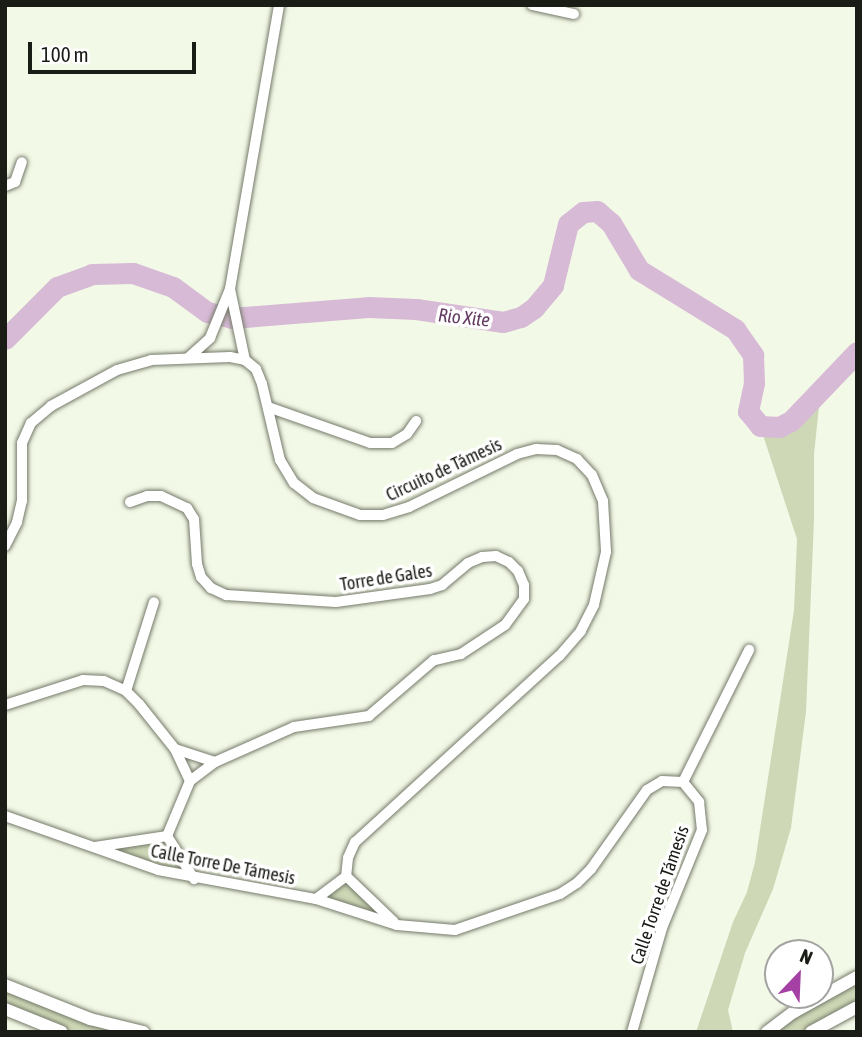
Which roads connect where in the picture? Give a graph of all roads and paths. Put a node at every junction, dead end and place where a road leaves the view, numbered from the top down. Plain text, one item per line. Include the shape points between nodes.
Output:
1 (279, 5) edge
2 (532, 5) edge
3 (574, 14) dead end
4 (22, 162) dead end
5 (5, 186) edge
6 (230, 289) junction
7 (188, 359) junction
8 (245, 360) junction
9 (268, 407) junction
10 (416, 421) dead end
11 (130, 502) dead end
12 (5, 545) edge
13 (154, 602) dead end
14 (749, 650) dead end
15 (126, 691) junction
16 (5, 705) edge
17 (175, 749) junction
18 (215, 762) junction
19 (190, 781) junction
20 (683, 782) junction
21 (5, 816) edge
22 (167, 836) junction
23 (95, 847) junction
24 (346, 876) junction
25 (194, 879) junction
26 (316, 899) junction
27 (397, 925) junction
28 (857, 977) edge
29 (5, 985) edge
30 (857, 1007) edge
31 (5, 1009) edge
32 (62, 1032) edge
33 (143, 1032) edge
34 (632, 1032) edge
35 (767, 1032) edge
36 (811, 1032) edge

1 - 6 street
2 - 3 street
4 - 5 street via 15,182
6 - 7 street via 217,324
6 - 8 street, Circuito de Támesis
7 - 8 street
7 - 12 street via 151,360 117,370 51,406 30,423 22,443 22,500
8 - 9 street, Circuito de Támesis via 256,369
9 - 10 street via 370,443 392,443 407,435
9 - 24 street, Circuito de Támesis via 280,460 294,483 313,498 360,515 383,515 409,507 536,449 557,450 577,459 592,475 603,501 603,577 581,631 355,842
11 - 18 street, Torre de Gales via 161,496 187,508 194,519 201,577 226,595 336,601 430,589 442,586 482,556 509,562 524,585 524,599 505,625 461,654 435,660 369,716 294,727
13 - 15 street
14 - 20 street
15 - 16 street via 104,681 83,680
15 - 17 street
17 - 18 street
17 - 19 street
18 - 19 street
19 - 22 street
20 - 27 street via 662,781 647,790 591,869 559,894 455,930
20 - 34 street, Calle Torre de Támesis via 699,802 702,830 662,928
21 - 23 street, Calle Torre De Támesis
22 - 23 street
22 - 25 street
23 - 25 street, Calle Torre De Támesis
24 - 26 street
24 - 27 street
25 - 26 street, Calle Torre De Támesis
26 - 27 street, Calle Torre De Támesis
28 - 35 street
29 - 33 street via 90,1018
30 - 36 street
31 - 32 street

